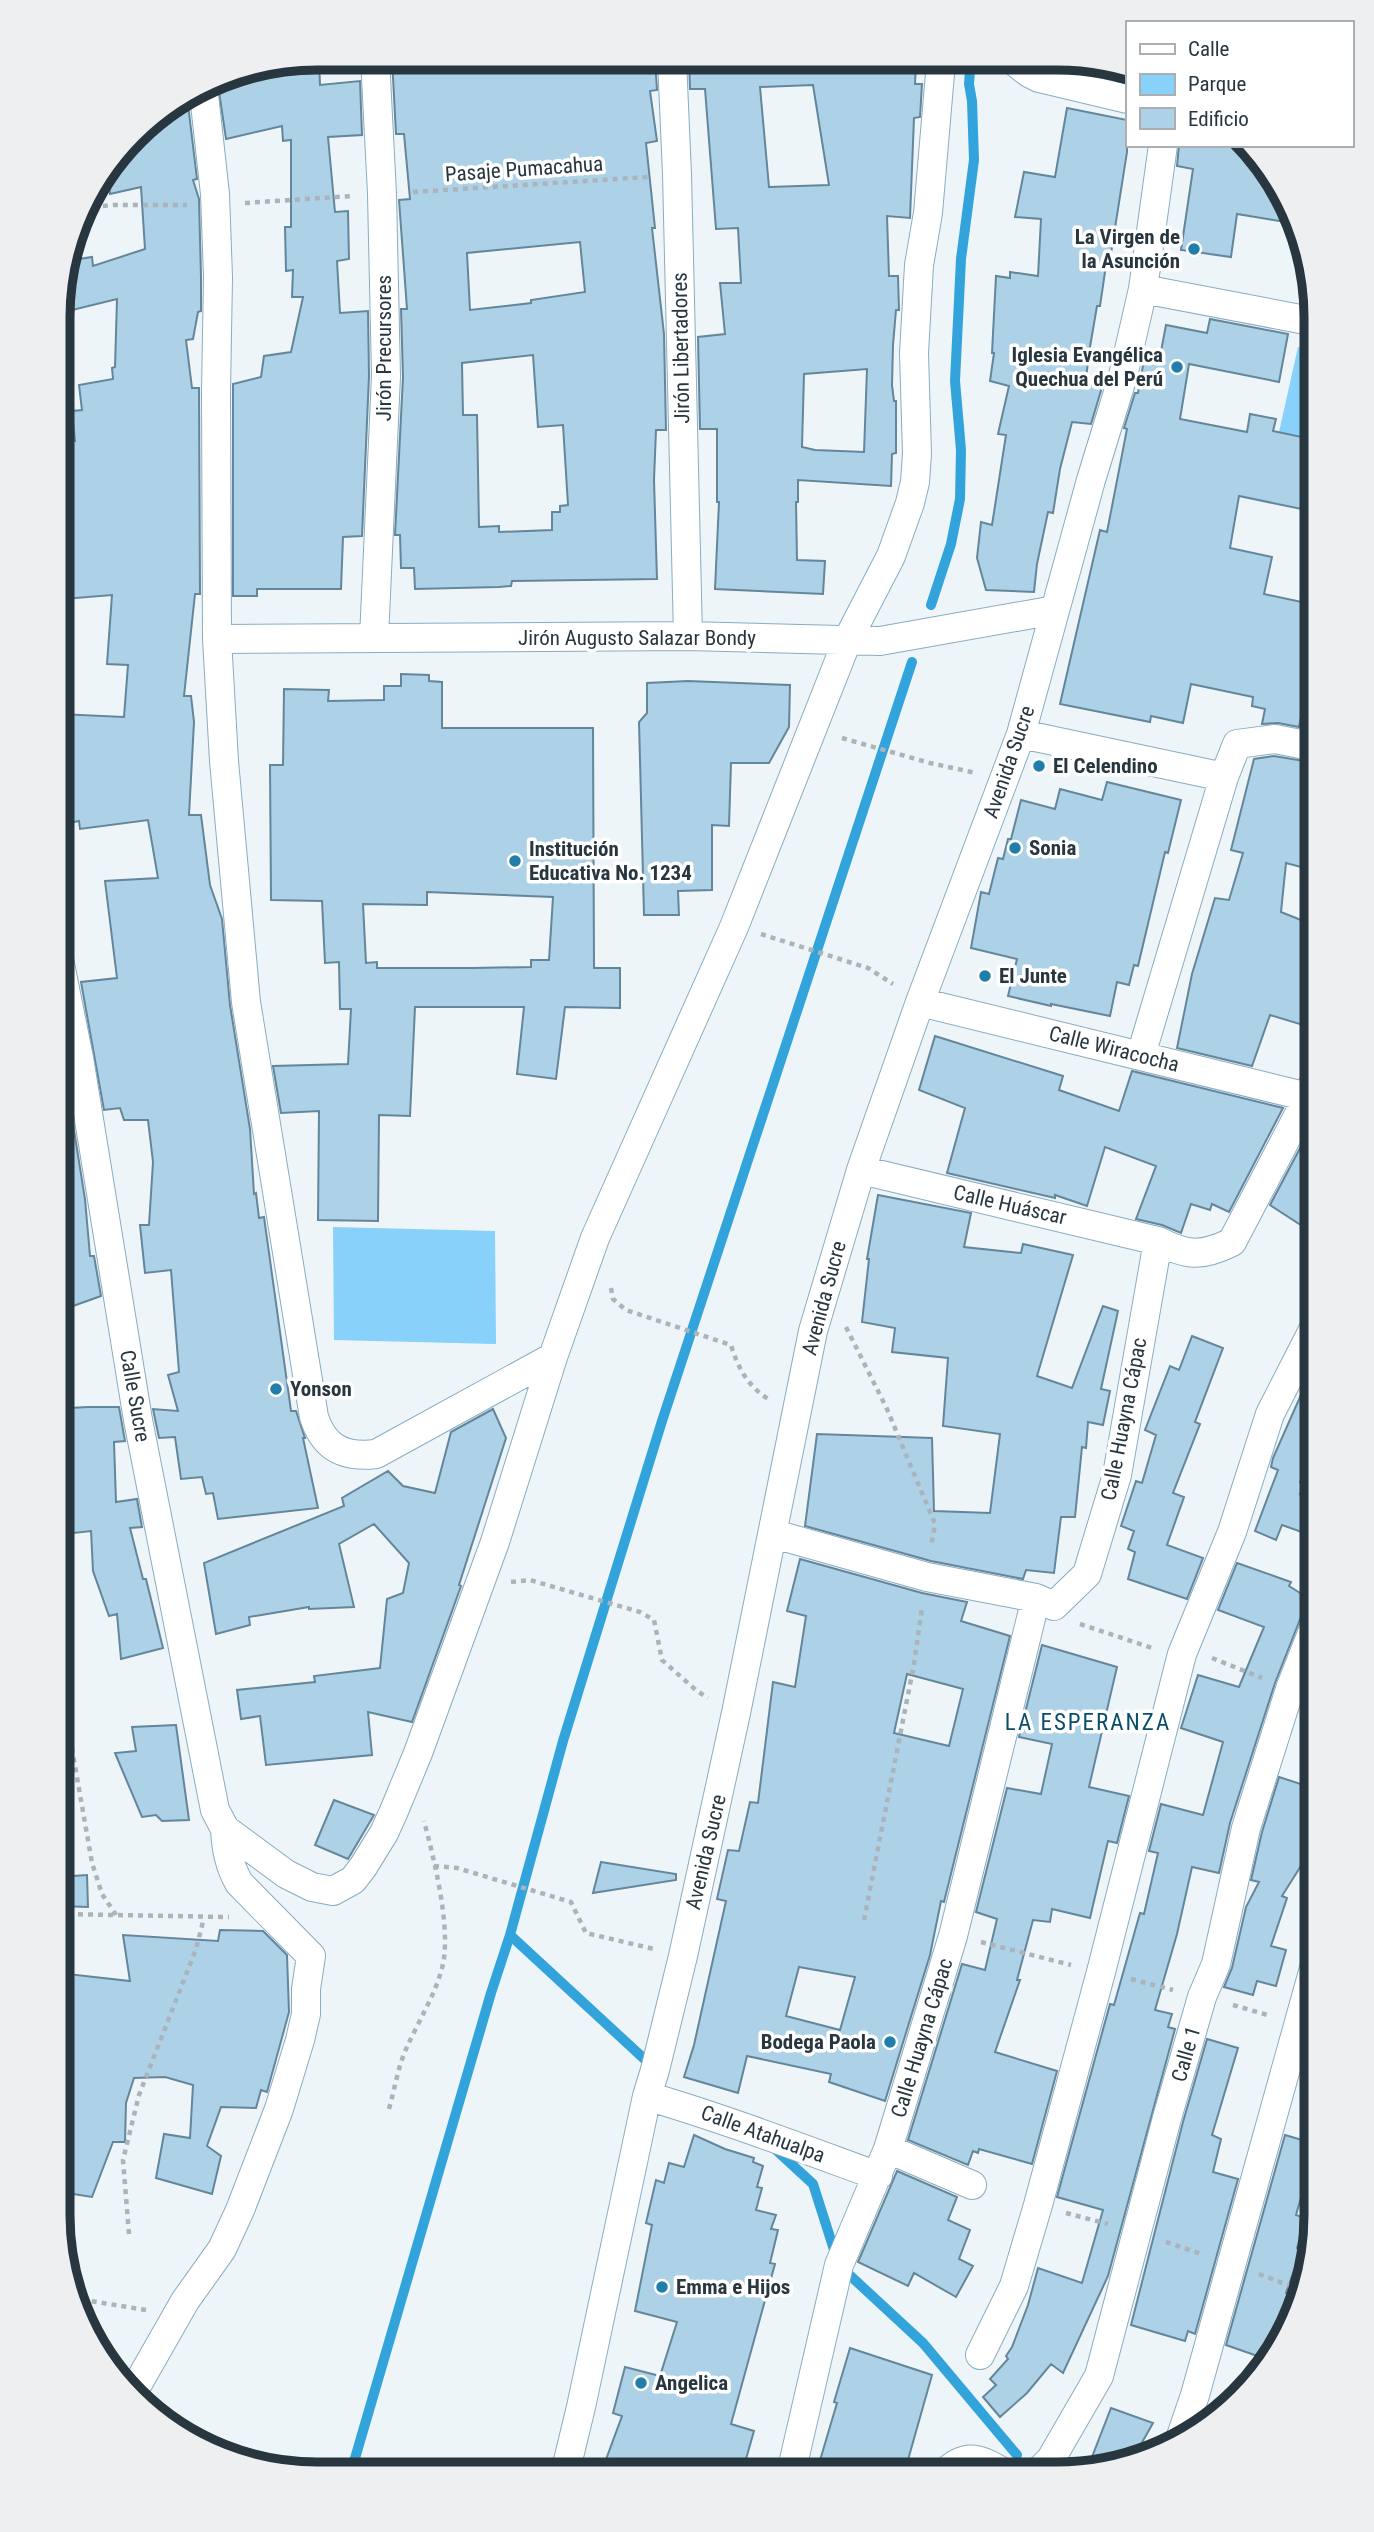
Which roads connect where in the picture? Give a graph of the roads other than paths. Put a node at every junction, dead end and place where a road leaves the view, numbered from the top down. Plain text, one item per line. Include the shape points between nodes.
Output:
1 (940, 70) edge
2 (1028, 70) edge
3 (376, 71) edge
4 (672, 71) edge
5 (204, 97) edge
6 (1126, 99) edge
7 (1163, 147) edge
8 (1143, 289) junction
9 (1304, 320) edge
10 (1055, 610) junction
11 (688, 636) junction
12 (374, 638) junction
13 (217, 639) junction
14 (847, 641) junction
15 (1021, 734) junction
16 (1304, 745) edge
17 (1224, 777) junction
18 (920, 1002) junction
19 (70, 1013) edge
20 (1141, 1055) junction
21 (1304, 1085) edge
22 (1304, 1103) edge
23 (862, 1170) junction
24 (1158, 1241) junction
25 (1303, 1349) edge
26 (553, 1357) junction
27 (774, 1534) junction
28 (1036, 1598) junction
29 (1303, 1655) edge
30 (225, 1829) junction
31 (1303, 2012) edge
32 (647, 2096) junction
33 (888, 2149) junction
34 (878, 2176) junction
35 (972, 2185) dead end
36 (980, 2355) dead end
37 (137, 2385) edge
38 (1185, 2426) edge
39 (568, 2462) edge
40 (794, 2462) edge
41 (958, 2462) edge
42 (983, 2462) edge
43 (1048, 2462) edge

1 - 14 street via 919,265 915,482 891,556
2 - 6 street via 1039,78
3 - 12 street, Jirón Precursores via 386,376
4 - 11 street, Jirón Libertadores
5 - 13 street via 216,205 218,277
7 - 8 street, Avenida Sucre
8 - 9 street
8 - 10 street, Avenida Sucre via 1123,376
10 - 14 street, Jirón Augusto Salazar Bondy via 880,641
10 - 15 street, Avenida Sucre
11 - 12 street, Jirón Augusto Salazar Bondy
11 - 14 street, Jirón Augusto Salazar Bondy
12 - 13 street, Jirón Augusto Salazar Bondy
13 - 26 street via 246,1002 312,1405 322,1437 346,1453 376,1454
14 - 26 street via 734,927 595,1238
15 - 17 street
15 - 18 street, Avenida Sucre
16 - 17 street via 1275,739 1237,744
17 - 20 street
18 - 20 street, Calle Wiracocha
18 - 23 street, Avenida Sucre
19 - 30 street, Calle Sucre via 138,1420 215,1810
20 - 21 street, Calle Wiracocha
22 - 24 street, Calle Huáscar via 1232,1242 1215,1250 1181,1253
23 - 24 street, Calle Huáscar
23 - 27 street, Avenida Sucre via 813,1331
24 - 28 street, Calle Huayna Cápac via 1117,1475 1087,1574 1054,1606
25 - 36 street via 1270,1415 1232,1532 1182,1654 1038,2205 1014,2286
26 - 30 street via 495,1542 418,1753 373,1853 353,1880 323,1891 286,1874
27 - 28 street, Calle Huayna Cápac via 927,1577
27 - 32 street, Avenida Sucre
28 - 33 street, Calle Huayna Cápac via 953,1936
29 - 43 street, Calle 1 via 1246,1828 1216,1964 1202,1997 1099,2376
30 - 37 street, Calle Sucre via 231,1869 239,1883 311,1956 306,2014 279,2109 222,2249 185,2301
31 - 38 street
32 - 34 street, Calle Atahualpa
32 - 39 street, Avenida Sucre
33 - 34 street, Calle Huayna Cápac
33 - 35 street
34 - 40 street, Calle Huayna Cápac via 839,2265
41 - 42 street via 968,2458

